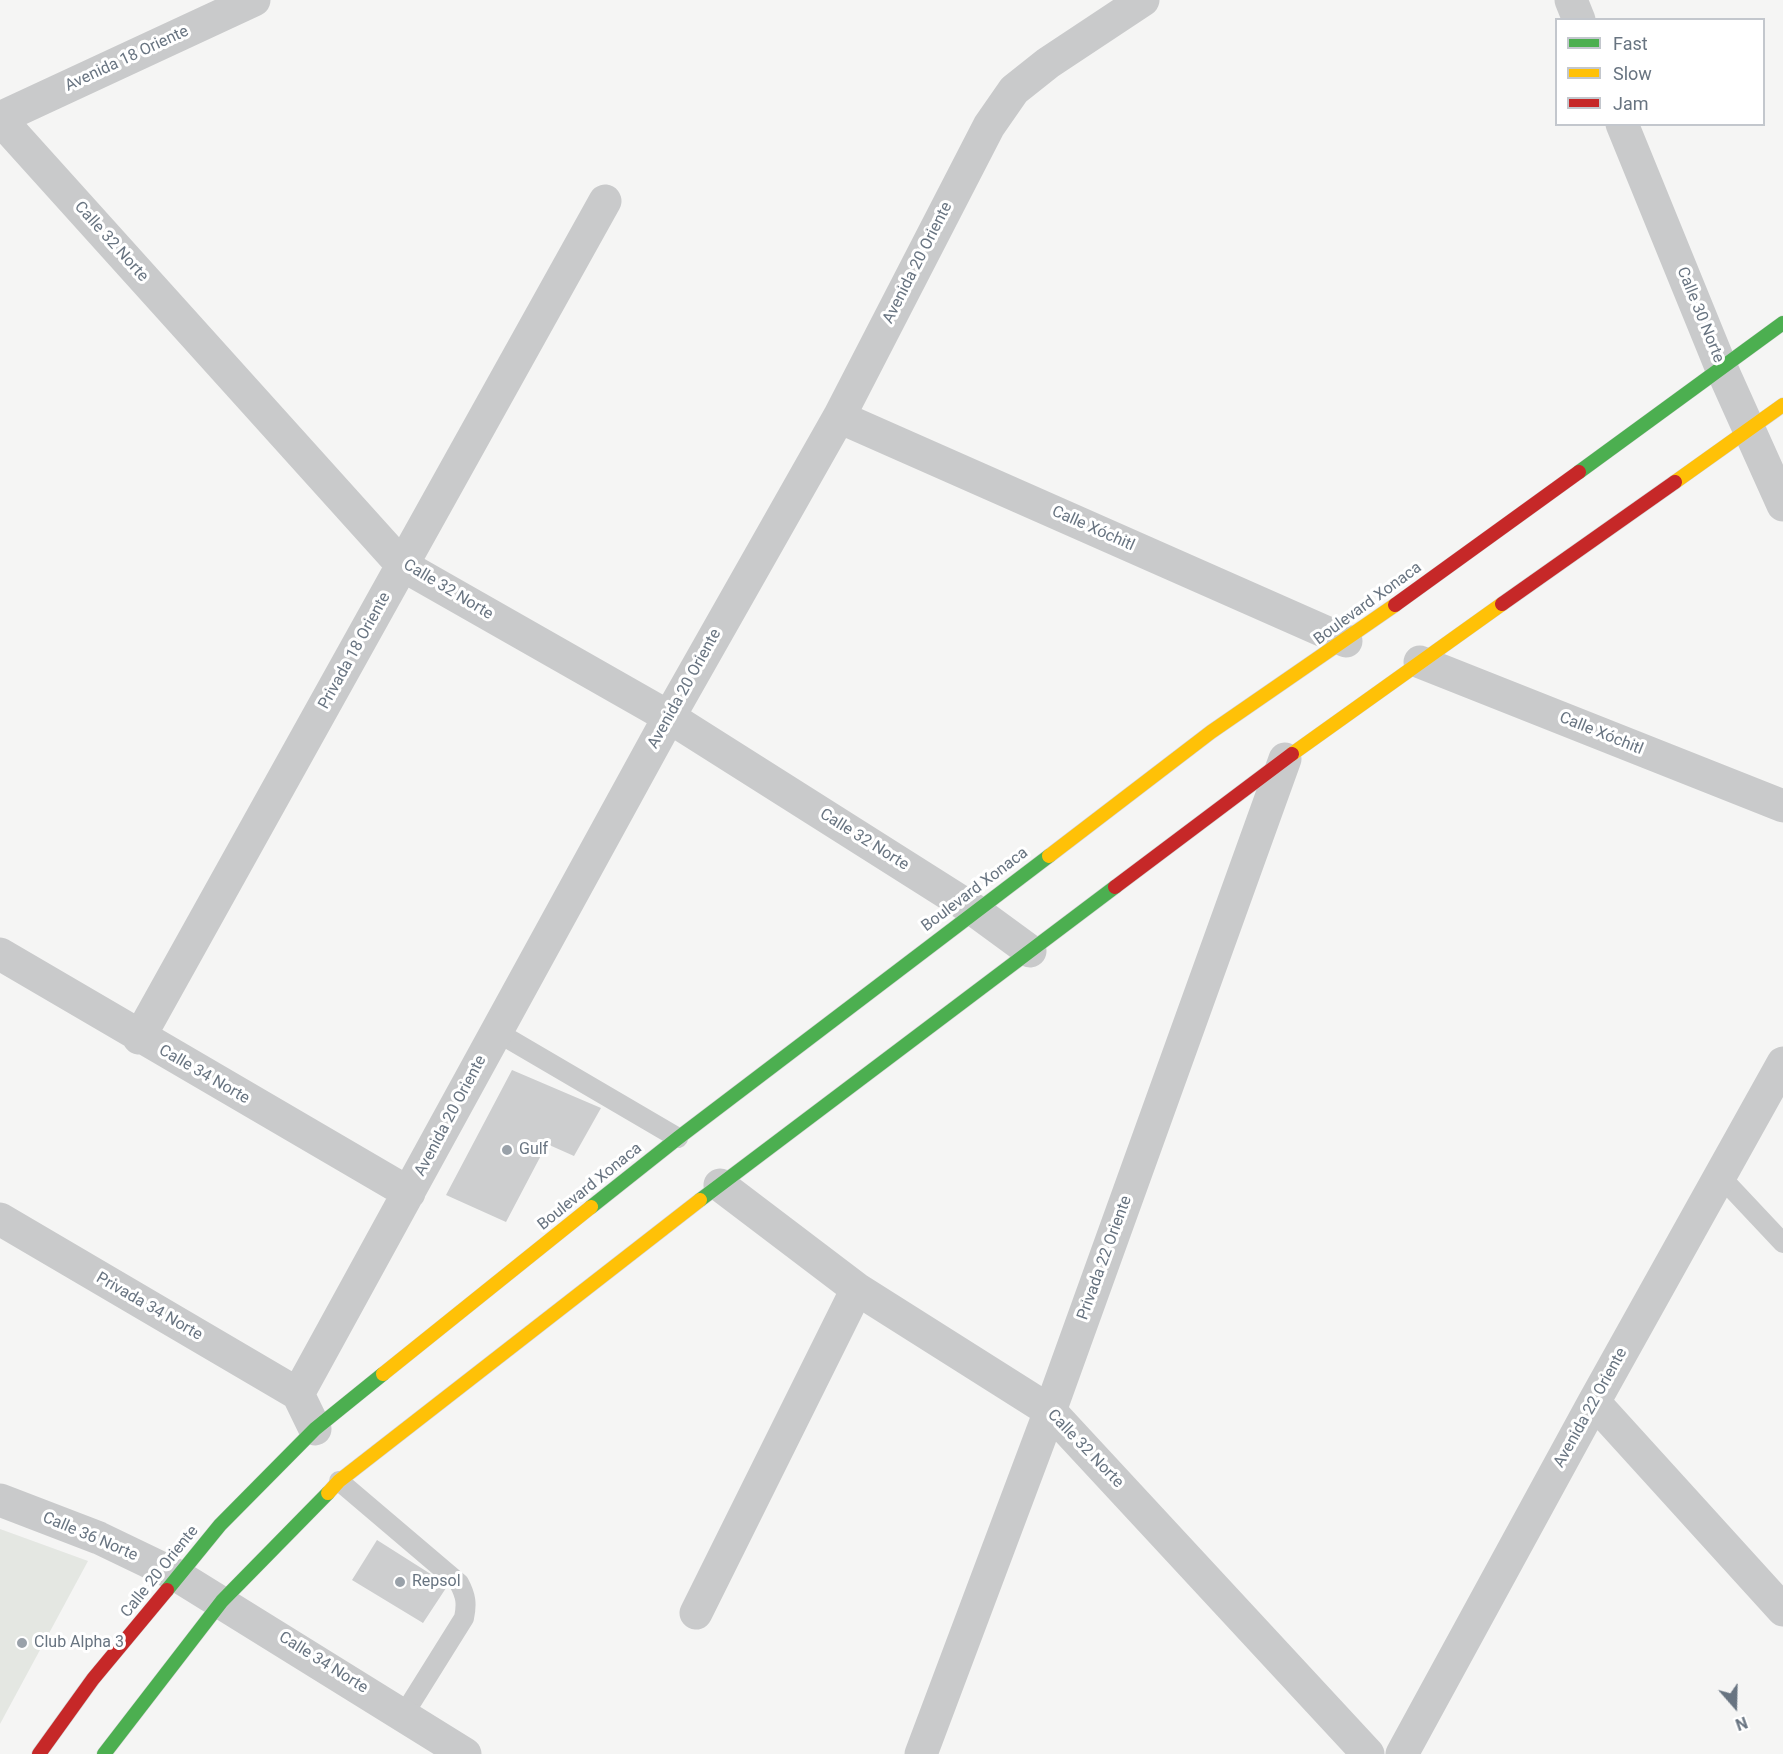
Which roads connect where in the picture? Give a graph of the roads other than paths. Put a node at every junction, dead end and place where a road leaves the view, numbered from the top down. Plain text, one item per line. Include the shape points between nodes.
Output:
1 (254, 0) edge
2 (1143, 0) edge
3 (1571, 0) edge
4 (1578, 18) edge
5 (0, 118) edge
6 (1623, 126) edge
7 (605, 201) dead end
8 (1783, 323) edge
9 (1721, 367) junction
10 (1783, 405) edge
11 (839, 417) junction
12 (1750, 430) junction
13 (1774, 462) edge
14 (1783, 505) edge
15 (402, 566) junction
16 (1346, 640) junction
17 (1420, 662) junction
18 (669, 717) junction
19 (1285, 759) junction
20 (1783, 806) edge
21 (974, 910) junction
22 (1030, 951) junction
23 (0, 954) edge
24 (497, 1032) junction
25 (139, 1038) junction
26 (1783, 1063) edge
27 (678, 1138) junction
28 (1720, 1176) junction
29 (720, 1185) junction
30 (409, 1193) junction
31 (0, 1220) edge
32 (1783, 1243) edge
33 (857, 1289) junction
34 (298, 1394) junction
35 (1594, 1402) junction
36 (1050, 1411) junction
37 (315, 1429) junction
38 (339, 1481) junction
39 (0, 1500) edge
40 (220, 1525) joint
41 (178, 1575) junction
42 (222, 1601) junction
43 (1783, 1610) edge
44 (696, 1613) dead end
45 (404, 1714) junction
46 (39, 1754) edge
47 (104, 1754) edge
48 (465, 1754) edge
49 (921, 1754) edge
50 (1368, 1754) edge
51 (1402, 1754) edge

1 - 5 street, Avenida 18 Oriente
2 - 11 street, Avenida 20 Oriente via 1014,90 989,126
3 - 4 street
5 - 15 street, Calle 32 Norte
6 - 9 street, Calle 30 Norte
7 - 15 street, Privada 18 Oriente
8 - 9 main road, Boulevard Xonaca
9 - 12 street, Calle 30 Norte
9 - 16 main road, Boulevard Xonaca
10 - 12 main road
11 - 16 street, Calle Xóchitl
11 - 18 street, Avenida 20 Oriente
12 - 13 street, Calle 30 Norte
12 - 17 main road
13 - 14 street, Calle 30 Norte
15 - 18 street, Calle 32 Norte
15 - 25 street, Privada 18 Oriente
16 - 21 main road, Boulevard Xonaca via 1211,732
17 - 19 main road
17 - 20 street, Calle Xóchitl
18 - 21 street, Calle 32 Norte
18 - 24 street, Avenida 20 Oriente
19 - 22 main road
19 - 36 street, Privada 22 Oriente
21 - 22 street, Calle 32 Norte
21 - 27 main road, Boulevard Xonaca
22 - 29 main road
23 - 25 street, Calle 34 Norte
24 - 27 lane
24 - 30 street, Avenida 20 Oriente
25 - 30 street, Calle 34 Norte
26 - 28 street, Avenida 22 Oriente
27 - 37 main road, Boulevard Xonaca
28 - 32 lane
28 - 35 street, Avenida 22 Oriente
29 - 33 street, Calle 32 Norte
29 - 38 main road
30 - 34 street, Avenida 20 Oriente
31 - 34 street, Privada 34 Norte
33 - 36 street, Calle 32 Norte
33 - 44 street
34 - 37 street
35 - 43 street
35 - 51 street, Avenida 22 Oriente
36 - 49 street, Privada 22 Oriente
36 - 50 street, Calle 32 Norte
37 - 40 main road, Boulevard Xonaca
38 - 42 main road
38 - 45 lane via 459,1583 465,1594 464,1618
39 - 41 street, Calle 36 Norte via 99,1538
40 - 41 main road, Calle 20 Oriente
41 - 42 street, Calle 34 Norte
41 - 46 main road, Calle 20 Oriente
42 - 45 street, Calle 34 Norte
42 - 47 main road via 132,1705
45 - 48 street, Calle 34 Norte

